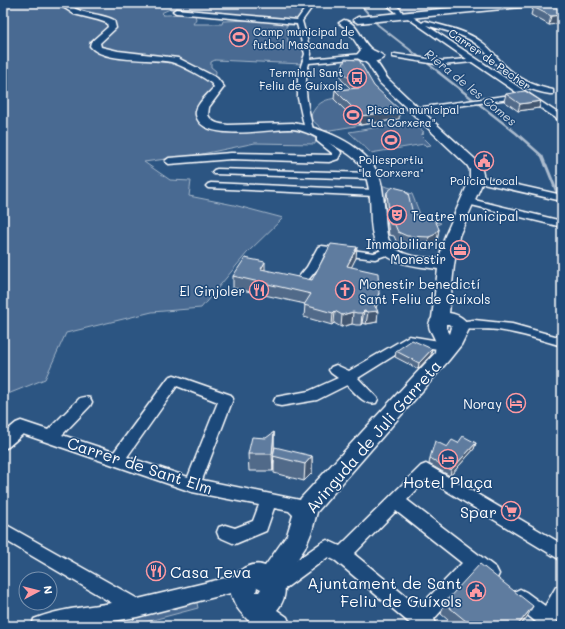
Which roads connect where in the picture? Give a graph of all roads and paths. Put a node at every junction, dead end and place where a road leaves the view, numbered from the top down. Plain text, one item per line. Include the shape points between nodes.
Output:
1 (67, 3) edge
2 (388, 3) edge
3 (513, 3) edge
4 (532, 3) edge
5 (309, 7) dead end
6 (176, 11) dead end
7 (404, 14) junction
8 (299, 22) junction
9 (368, 56) junction
10 (395, 56) dead end
11 (494, 59) junction
12 (473, 60) junction
13 (307, 62) junction
14 (524, 96) junction
15 (416, 110) junction
16 (561, 118) edge
17 (314, 133) junction
18 (169, 161) dead end
19 (217, 172) dead end
20 (372, 176) junction
21 (477, 179) junction
22 (211, 186) dead end
23 (375, 192) junction
24 (562, 198) edge
25 (466, 201) junction
26 (562, 224) edge
27 (388, 251) junction
28 (446, 265) junction
29 (304, 278) edge
30 (448, 329) junction
31 (562, 342) edge
32 (336, 370) dead end
33 (349, 378) junction
34 (371, 400) dead end
35 (281, 401) dead end
36 (85, 402) dead end
37 (51, 437) junction
38 (3, 443) edge
39 (117, 459) junction
40 (192, 485) junction
41 (268, 501) junction
42 (396, 501) junction
43 (304, 515) junction
44 (3, 530) edge
45 (225, 532) dead end
46 (562, 553) edge
47 (342, 555) junction
48 (474, 562) junction
49 (257, 586) junction
50 (562, 594) edge
51 (137, 608) junction
52 (424, 623) edge
53 (546, 623) edge
54 (41, 626) edge
55 (279, 626) edge

1 - 17 main road via 67,7 72,11 102,17 111,22 112,28 95,42 98,49 128,56 175,60 215,80 219,87 202,112 205,121 212,127 229,129 294,126
2 - 7 street, Carrer de Pecher
3 - 7 main road
4 - 7 main road
5 - 8 street
6 - 8 street
7 - 9 main road via 362,20
7 - 11 street via 474,40
7 - 12 street, Carrer de Pecher
8 - 13 street via 308,54
9 - 13 street
9 - 15 main road via 384,81
10 - 12 street via 442,63
11 - 12 street
11 - 14 street via 531,87 553,91
12 - 14 street, Carrer de Pecher
13 - 17 street via 302,75 302,98
14 - 15 street
14 - 16 street, Carrer de Pecher
15 - 21 main road via 472,163
17 - 18 street via 337,153 335,157 329,159 216,156
17 - 20 main road via 356,154
19 - 20 street
20 - 23 main road
21 - 24 street
21 - 25 main road
22 - 23 street
23 - 27 main road via 380,236
25 - 26 street
25 - 28 main road via 454,229
27 - 28 main road via 398,257
27 - 29 street via 375,256 322,249
28 - 30 main road
30 - 31 street via 478,324 496,325
30 - 33 street via 409,340
30 - 43 main road, Avinguda de Juli Garreta via 439,362 419,381 309,505
32 - 33 street
33 - 34 street
33 - 35 street via 312,396
36 - 37 street
37 - 38 street, Carrer de Sant Elm via 21,427
37 - 39 street, Carrer de Sant Elm
39 - 40 street, Carrer de Sant Elm
39 - 40 street via 173,380 226,399
40 - 41 street, Carrer de Sant Elm
41 - 43 street, Carrer de Sant Elm via 294,505
41 - 45 street via 260,526 236,536
42 - 46 street via 426,470
42 - 47 street
42 - 48 street
43 - 49 main road, Avinguda de Juli Garreta via 299,536
44 - 51 street
47 - 49 street via 327,548
47 - 52 street
48 - 52 street
48 - 53 street
49 - 51 street via 189,594
49 - 55 main road via 264,617
50 - 53 street
51 - 54 street

